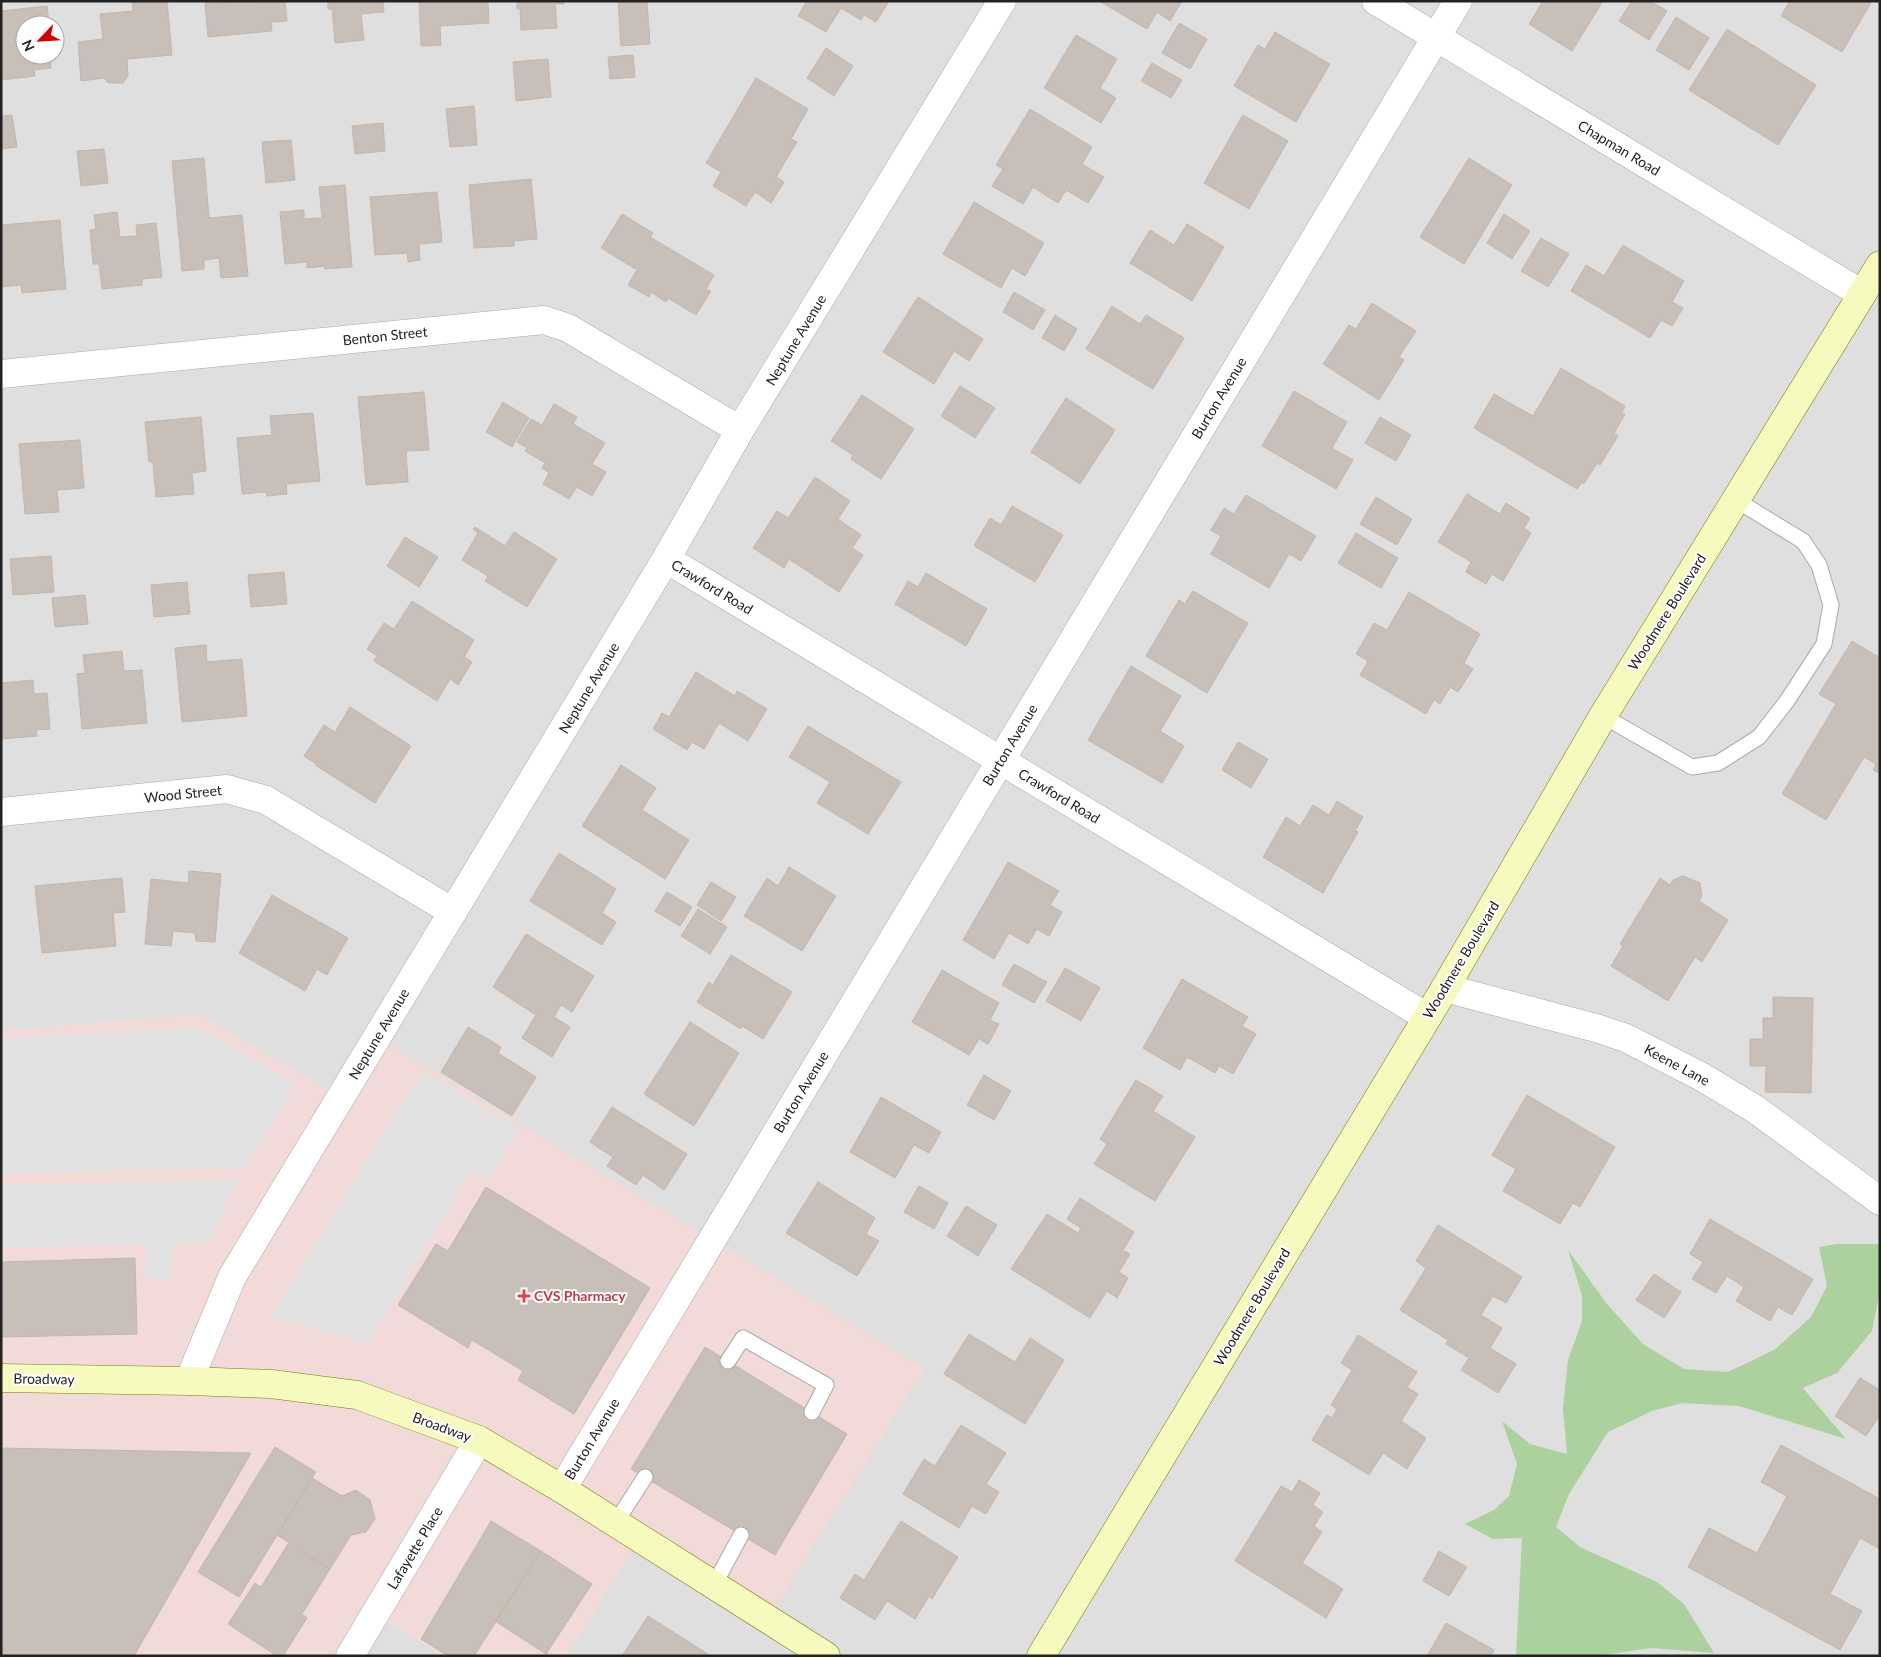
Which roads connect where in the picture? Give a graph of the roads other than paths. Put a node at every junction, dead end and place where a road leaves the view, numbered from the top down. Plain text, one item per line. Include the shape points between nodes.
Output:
1 (1002, 1) edge
2 (1376, 1) edge
3 (1458, 1) edge
4 (1436, 38) junction
5 (1880, 265) edge
6 (1862, 294) junction
7 (1, 374) edge
8 (740, 430) junction
9 (1736, 500) junction
10 (666, 560) junction
11 (1603, 716) junction
12 (1001, 761) junction
13 (1, 812) edge
14 (453, 912) junction
15 (1445, 988) junction
16 (1427, 1017) junction
17 (1880, 1201) edge
18 (728, 1361) dead end
19 (1, 1378) edge
20 (189, 1381) junction
21 (812, 1412) dead end
22 (480, 1440) junction
23 (645, 1477) dead end
24 (562, 1488) junction
25 (616, 1522) junction
26 (741, 1535) dead end
27 (714, 1585) junction
28 (350, 1656) edge
29 (826, 1656) edge
30 (1041, 1656) edge

1 - 8 street, Neptune Avenue
2 - 4 street, Chapman Road
3 - 4 street, Burton Avenue
4 - 6 street, Chapman Road
4 - 12 street, Burton Avenue
5 - 6 street, Woodmere Boulevard
6 - 9 street, Woodmere Boulevard
7 - 8 street, Benton Street via 544,320 568,328
8 - 10 street, Neptune Avenue
9 - 11 street, Woodmere Boulevard
9 - 11 lane via 1804,541 1819,565 1831,605 1824,644 1787,702 1758,737 1718,763 1692,766
10 - 12 street, Crawford Road
10 - 14 street, Neptune Avenue
11 - 15 street, Woodmere Boulevard
12 - 16 street, Crawford Road
12 - 24 street, Burton Avenue
13 - 14 street, Wood Street via 227,789 266,800
14 - 20 street, Neptune Avenue via 232,1277
15 - 16 street, Woodmere Boulevard
15 - 17 street, Keene Lane via 1626,1038 1755,1109
16 - 30 street, Woodmere Boulevard
18 - 21 lane via 744,1338 826,1385
19 - 20 street, Broadway
20 - 22 street, Broadway via 271,1384 357,1395
22 - 24 street, Broadway
22 - 28 street, Lafayette Place
23 - 25 lane
24 - 25 street, Broadway
25 - 27 street, Broadway
26 - 27 lane
27 - 29 street, Broadway

